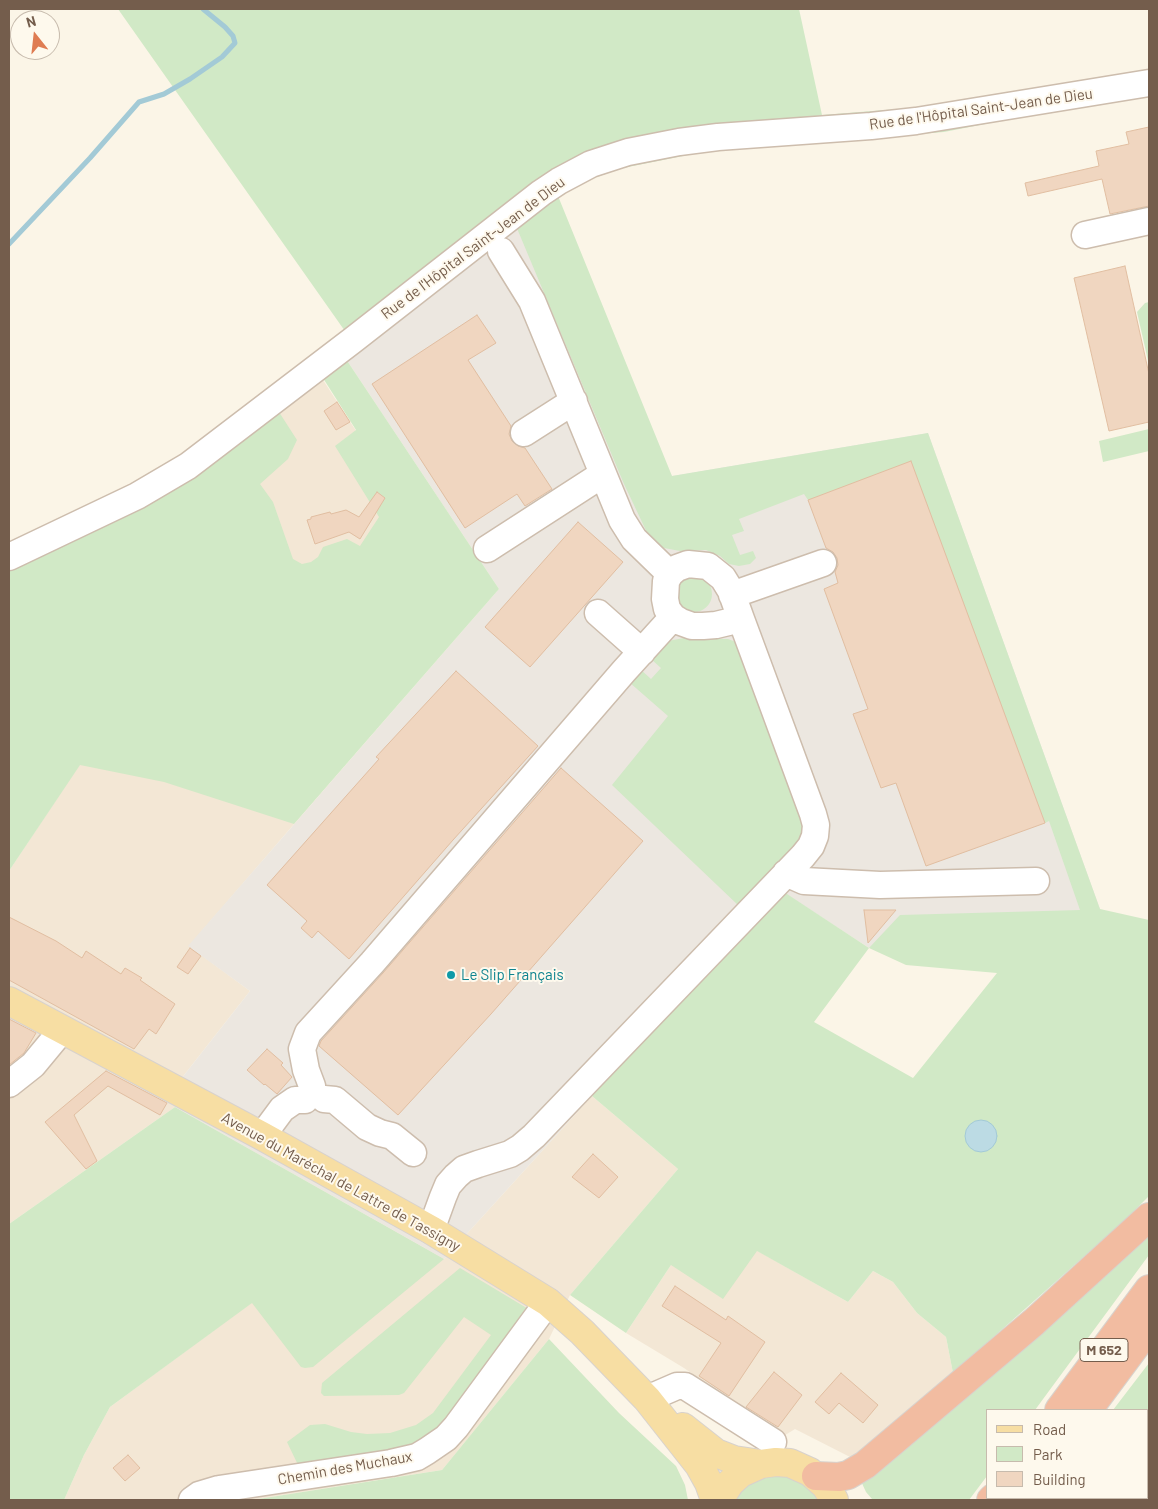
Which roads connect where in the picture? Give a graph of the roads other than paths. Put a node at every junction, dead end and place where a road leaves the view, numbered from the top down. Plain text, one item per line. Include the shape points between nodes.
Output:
1 (1149, 83) edge
2 (1149, 221) edge
3 (1085, 235) dead end
4 (501, 251) dead end
5 (574, 401) junction
6 (524, 434) dead end
7 (603, 474) junction
8 (487, 549) dead end
9 (9, 557) edge
10 (823, 563) dead end
11 (670, 574) junction
12 (732, 595) junction
13 (598, 613) dead end
14 (673, 617) junction
15 (741, 619) junction
16 (642, 652) junction
17 (786, 873) junction
18 (1036, 881) dead end
19 (9, 1001) edge
20 (62, 1030) junction
21 (9, 1084) edge
22 (314, 1095) junction
23 (262, 1136) junction
24 (412, 1153) dead end
25 (1149, 1217) edge
26 (431, 1230) junction
27 (1149, 1289) edge
28 (548, 1302) junction
29 (1149, 1328) edge
30 (648, 1399) junction
31 (1060, 1409) edge
32 (1089, 1409) edge
33 (767, 1453) junction
34 (816, 1476) junction
35 (192, 1500) edge
36 (714, 1500) edge
37 (719, 1500) edge
38 (835, 1500) edge

1 - 9 street, Rue de l'Hôpital Saint-Jean de Dieu via 916,121 718,136 628,152 591,164 541,193 188,466 137,496
2 - 3 street
4 - 5 street via 532,301
5 - 6 street
5 - 7 street
7 - 8 street
7 - 11 street via 622,520 634,538
10 - 12 street
11 - 12 street via 688,564 708,566 723,578
11 - 14 street via 666,581 665,599
12 - 15 street
13 - 16 street
14 - 15 street via 692,626 716,626
14 - 16 street
15 - 17 street via 816,825 811,846
16 - 22 street via 308,1033 302,1050
17 - 18 street via 804,881 880,885
17 - 26 street via 534,1136 510,1154 464,1169 456,1176 448,1185
19 - 20 main road, Avenue du Maréchal de Lattre de Tassigny
20 - 21 street via 34,1065
20 - 23 main road, Avenue du Maréchal de Lattre de Tassigny
22 - 23 street via 295,1100 282,1109
22 - 24 street via 335,1100 367,1126 392,1136
23 - 26 main road, Avenue du Maréchal de Lattre de Tassigny
25 - 34 highway via 1034,1322 865,1465 848,1475
26 - 28 main road, Avenue du Maréchal de Lattre de Tassigny
27 - 31 highway, M 652
28 - 30 main road, Avenue du Maréchal de Lattre de Tassigny
28 - 35 street, Chemin des Muchaux via 456,1427 428,1451 391,1463 219,1488
29 - 32 highway, M 652
30 - 33 main road, Avenue du Maréchal de Lattre de Tassigny via 716,1453 734,1460
30 - 33 street via 677,1386 686,1386
30 - 36 main road, Avenue du Maréchal de Lattre de Tassigny via 699,1465 710,1483
33 - 34 main road, Avenue du Maréchal de Lattre de Tassigny via 776,1462 804,1468
33 - 37 main road, Avenue du Maréchal de Lattre de Tassigny via 736,1478
34 - 38 main road, Avenue du Maréchal de Lattre de Tassigny

